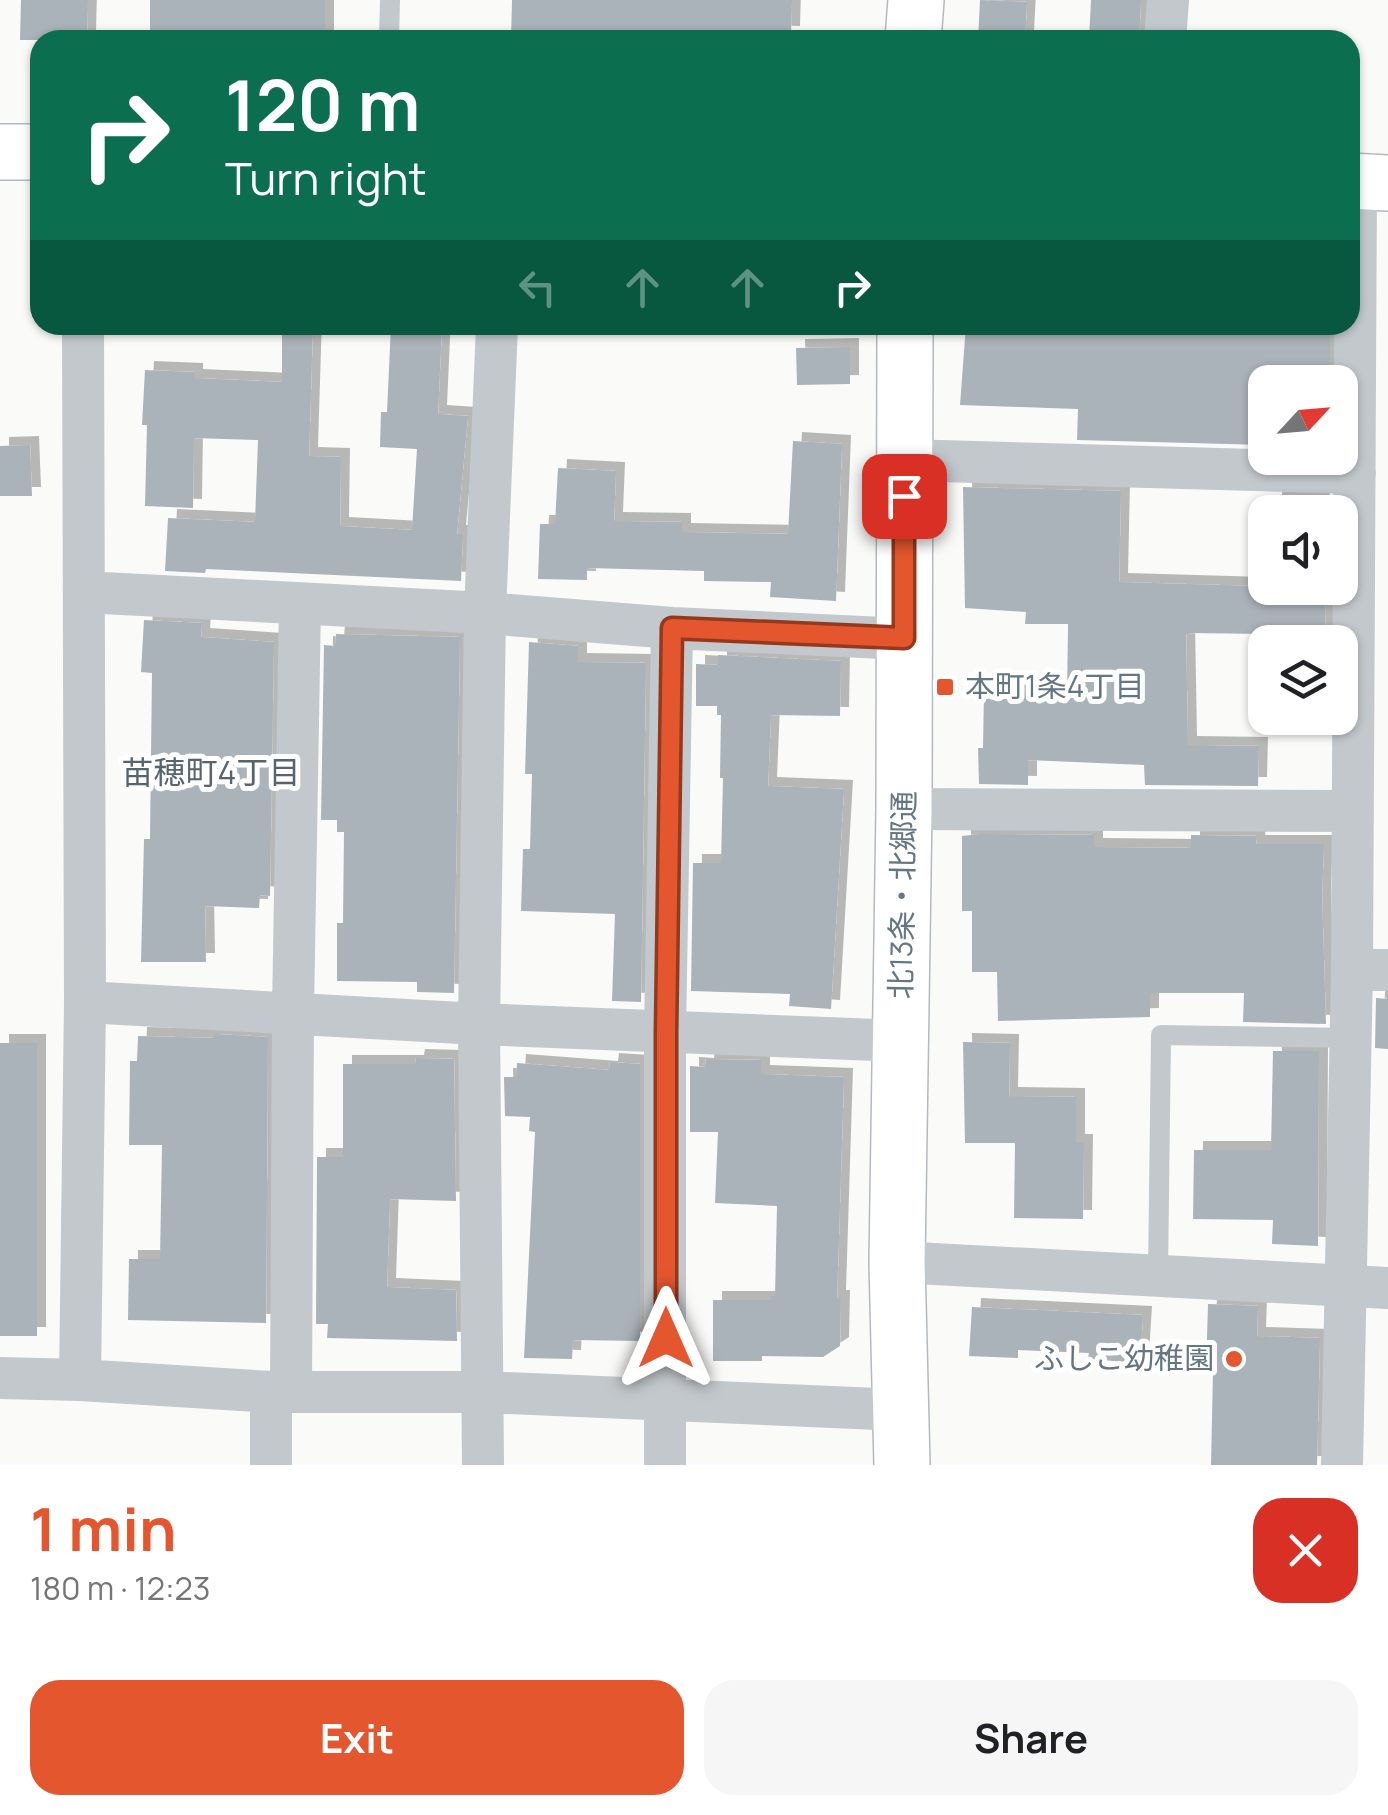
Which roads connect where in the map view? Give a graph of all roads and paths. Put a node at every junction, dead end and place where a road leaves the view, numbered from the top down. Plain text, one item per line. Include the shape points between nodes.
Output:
1 (390, 0) edge
2 (916, 0) edge
3 (1168, 0) edge
4 (388, 30) edge
5 (914, 30) edge
6 (1166, 30) edge
7 (0, 152) edge
8 (30, 152) edge
9 (1365, 182) edge
10 (1360, 327) edge
11 (83, 335) edge
12 (497, 335) edge
13 (905, 335) edge
14 (1360, 335) edge
15 (1358, 385) edge
16 (904, 460) junction
17 (1248, 469) edge
18 (1356, 475) edge
19 (1371, 561) edge
20 (84, 592) junction
21 (300, 604) junction
22 (485, 613) junction
23 (672, 628) junction
24 (904, 638) junction
25 (904, 809) junction
26 (1353, 811) junction
27 (1370, 970) edge
28 (85, 1002) junction
29 (292, 1012) junction
30 (479, 1024) junction
31 (666, 1033) junction
32 (1351, 1038) junction
33 (901, 1041) junction
34 (897, 1262) junction
35 (1158, 1274) junction
36 (1368, 1287) edge
37 (0, 1378) edge
38 (80, 1380) junction
39 (281, 1392) junction
40 (484, 1392) junction
41 (665, 1401) junction
42 (902, 1410) junction
43 (270, 1465) edge
44 (483, 1465) edge
45 (665, 1465) edge
46 (902, 1465) edge
47 (1342, 1465) edge

1 - 4 lane
2 - 5 street
3 - 6 street
7 - 8 street
9 - 10 street
11 - 20 street
12 - 22 street
13 - 16 street, 北13条・北郷通
14 - 15 street
16 - 17 street
16 - 24 street, 北13条・北郷通
18 - 19 street
19 - 26 street
20 - 21 street
20 - 28 street
21 - 22 street
21 - 29 street
22 - 23 street
22 - 30 street
23 - 24 street
23 - 31 street
24 - 25 street, 北13条・北郷通
25 - 26 street
25 - 33 street, 北13条・北郷通
26 - 27 street
27 - 32 street
28 - 29 street
28 - 38 street
29 - 30 street
29 - 39 street
30 - 31 street
30 - 40 street
31 - 33 street
31 - 41 street
32 - 35 lane via 1161,1035
32 - 36 street
33 - 34 street, 北13条・北郷通
34 - 35 street
34 - 42 street, 北13条・北郷通
35 - 36 street
36 - 47 street
37 - 38 street
38 - 39 street
39 - 40 street
39 - 43 street
40 - 41 street
40 - 44 street
41 - 42 street
41 - 45 street
42 - 46 street, 北13条・北郷通

